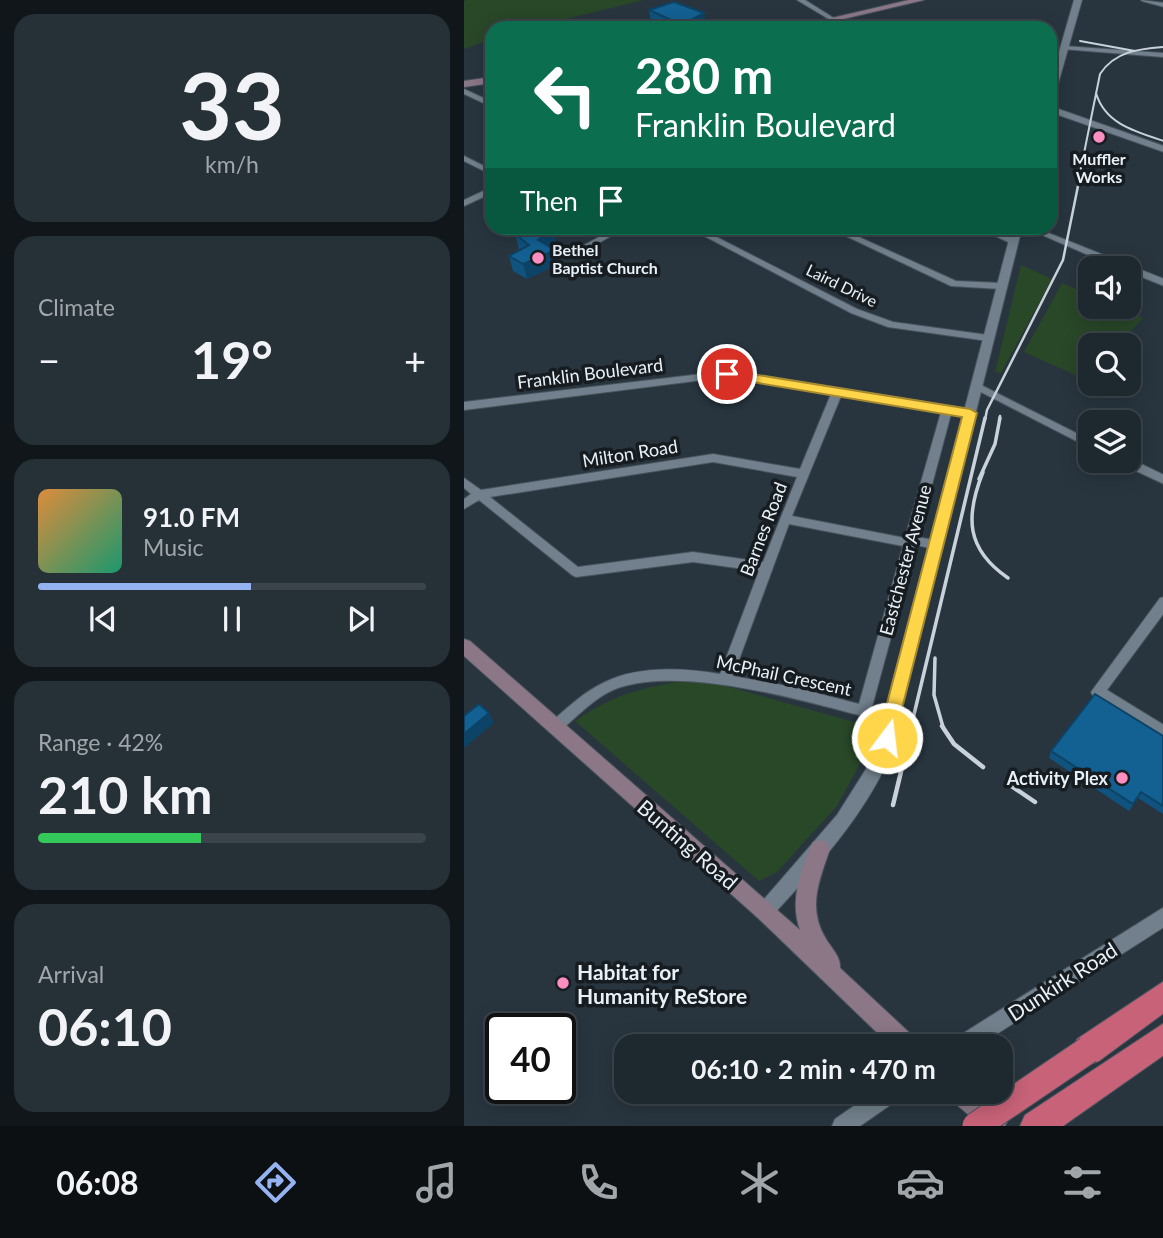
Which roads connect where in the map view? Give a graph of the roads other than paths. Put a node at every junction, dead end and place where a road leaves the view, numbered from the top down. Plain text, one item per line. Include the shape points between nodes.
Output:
1 (800, 0) edge
2 (920, 0) edge
3 (1078, 0) edge
4 (1144, 0) edge
5 (1163, 5) edge
6 (834, 20) junction
7 (831, 21) edge
8 (1063, 52) junction
9 (1057, 54) edge
10 (1163, 55) edge
11 (1057, 73) edge
12 (485, 81) edge
13 (464, 84) edge
14 (464, 91) edge
15 (485, 102) edge
16 (1057, 111) edge
17 (1163, 149) edge
18 (464, 158) edge
19 (485, 169) edge
20 (485, 193) edge
21 (464, 203) edge
22 (608, 235) edge
23 (707, 235) edge
24 (848, 235) edge
25 (999, 235) edge
26 (1015, 235) edge
27 (1047, 235) edge
28 (1013, 241) junction
29 (575, 253) dead end
30 (1099, 256) edge
31 (1141, 274) edge
32 (1163, 283) edge
33 (1001, 286) junction
34 (988, 338) junction
35 (977, 386) junction
36 (837, 392) junction
37 (464, 406) edge
38 (947, 410) junction
39 (970, 413) junction
40 (1078, 438) edge
41 (1141, 469) edge
42 (803, 474) junction
43 (1163, 480) edge
44 (464, 482) edge
45 (480, 494) junction
46 (464, 505) edge
47 (785, 519) junction
48 (909, 542) junction
49 (934, 544) junction
50 (767, 567) junction
51 (1163, 602) edge
52 (464, 646) edge
53 (725, 679) junction
54 (864, 711) junction
55 (893, 718) junction
56 (556, 726) junction
57 (1163, 733) edge
58 (820, 849) junction
59 (765, 911) junction
60 (1163, 916) edge
61 (850, 993) junction
62 (1163, 995) edge
63 (894, 1034) edge
64 (980, 1034) edge
65 (1163, 1037) edge
66 (874, 1104) edge
67 (973, 1104) edge
68 (842, 1126) edge
69 (976, 1126) edge
70 (999, 1126) edge
71 (1036, 1126) edge

1 - 6 street
2 - 6 main road
3 - 8 street
4 - 5 street
6 - 7 main road
8 - 9 street
8 - 10 street
8 - 11 street
12 - 13 main road
14 - 15 street
16 - 17 street
18 - 19 street
20 - 21 street
22 - 29 street
23 - 34 street, Laird Drive via 854,311 891,325
24 - 33 street via 955,284
25 - 28 street
26 - 28 street, Eastchester Avenue
27 - 30 street
28 - 33 street, Eastchester Avenue
31 - 32 street
33 - 34 street, Eastchester Avenue
34 - 35 street, Eastchester Avenue
35 - 39 street, Eastchester Avenue
35 - 40 street
36 - 37 street, Franklin Boulevard via 727,374
36 - 38 street, Franklin Boulevard
36 - 42 street, Barnes Road
38 - 39 street, Franklin Boulevard
38 - 48 street, Eastchester Avenue
39 - 49 street, Eastchester Avenue
41 - 43 street
42 - 45 street, Milton Road via 713,458
42 - 47 street, Barnes Road
44 - 45 street
45 - 46 street, Milton Road
45 - 50 street via 576,572 693,557
47 - 48 street
47 - 50 street, Barnes Road
48 - 49 street
48 - 54 street, Eastchester Avenue
49 - 55 street, Eastchester Avenue
50 - 53 street, Barnes Road
51 - 57 street via 1098,692
52 - 56 main road, Bunting Road
53 - 54 street, McPhail Crescent
53 - 56 street, McPhail Crescent via 651,675 620,681 597,692
54 - 55 street, McPhail Crescent
55 - 58 street, Eastchester Avenue via 867,788
56 - 59 main road, Bunting Road
58 - 59 street, Eastchester Avenue
58 - 61 main road via 810,870 803,910 812,936
59 - 61 main road, Bunting Road
60 - 64 street, Dunkirk Road
61 - 63 main road, Bunting Road
62 - 69 highway, bridge
65 - 71 highway
66 - 68 street
67 - 70 main road

